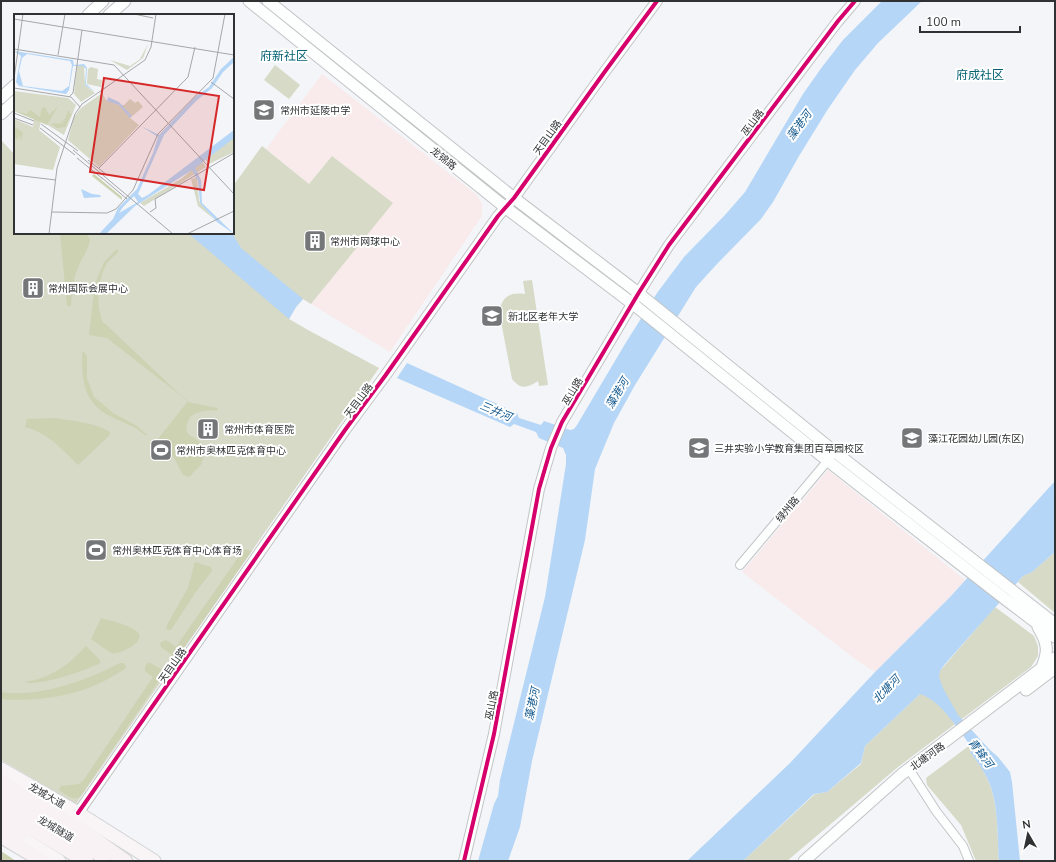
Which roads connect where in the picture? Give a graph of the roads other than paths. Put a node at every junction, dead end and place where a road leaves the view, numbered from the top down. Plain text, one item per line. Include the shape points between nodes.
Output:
1 (103, 1) edge
2 (125, 1) edge
3 (249, 1) edge
4 (268, 1) edge
5 (657, 1) edge
6 (855, 1) edge
7 (89, 14) edge
8 (110, 14) edge
9 (14, 86) edge
10 (1, 98) edge
11 (14, 102) edge
12 (1, 114) edge
13 (514, 198) junction
14 (506, 208) junction
15 (643, 297) junction
16 (637, 308) junction
17 (674, 330) junction
18 (831, 457) junction
19 (740, 565) dead end
20 (975, 568) junction
21 (1035, 621) junction
22 (1055, 624) edge
23 (1055, 637) edge
24 (1055, 658) edge
25 (1055, 668) edge
26 (1040, 669) junction
27 (975, 724) junction
28 (1, 769) edge
29 (911, 772) junction
30 (1, 782) edge
31 (1, 795) edge
32 (1, 810) edge
33 (78, 813) junction
34 (1, 823) edge
35 (1, 836) edge
36 (43, 861) edge
37 (59, 861) edge
38 (72, 861) edge
39 (86, 861) edge
40 (112, 861) edge
41 (125, 861) edge
42 (154, 861) edge
43 (464, 861) edge
44 (804, 861) edge
45 (813, 861) edge
46 (968, 861) edge

1 - 7 main road
2 - 8 main road
3 - 14 main road, 龙锦路
4 - 13 main road, 龙锦路
5 - 13 street, 天目山路
6 - 15 street, 巫山路 via 838,20 670,245
9 - 10 main road
11 - 12 main road
13 - 14 street, 天目山路
13 - 15 main road, 龙锦路
14 - 16 main road, 龙锦路
14 - 33 street, 天目山路 via 344,430
15 - 16 street, 巫山路
15 - 17 main road, 龙锦路
16 - 17 main road, 龙锦路
16 - 43 street, 巫山路 via 562,422 551,448 539,489 494,734
17 - 18 main road
18 - 19 street, 绿州路
18 - 20 main road
20 - 21 main road via 1005,599
20 - 22 main road via 1012,590
21 - 23 main road
21 - 26 main road via 1044,636 1047,649
24 - 26 main road, 北塘河路
25 - 27 main road, 北塘河路
26 - 27 main road, 北塘河路
27 - 29 main road, 北塘河路
28 - 33 main road, 龙城大道
29 - 44 main road, 北塘河路
29 - 45 main road, 北塘河路
29 - 46 street via 962,846
30 - 41 highway via 80,829
31 - 40 highway, 龙城隧道
32 - 39 highway, 龙城隧道
33 - 42 main road, 龙城大道
34 - 37 main road
34 - 38 highway via 41,842
35 - 36 highway

